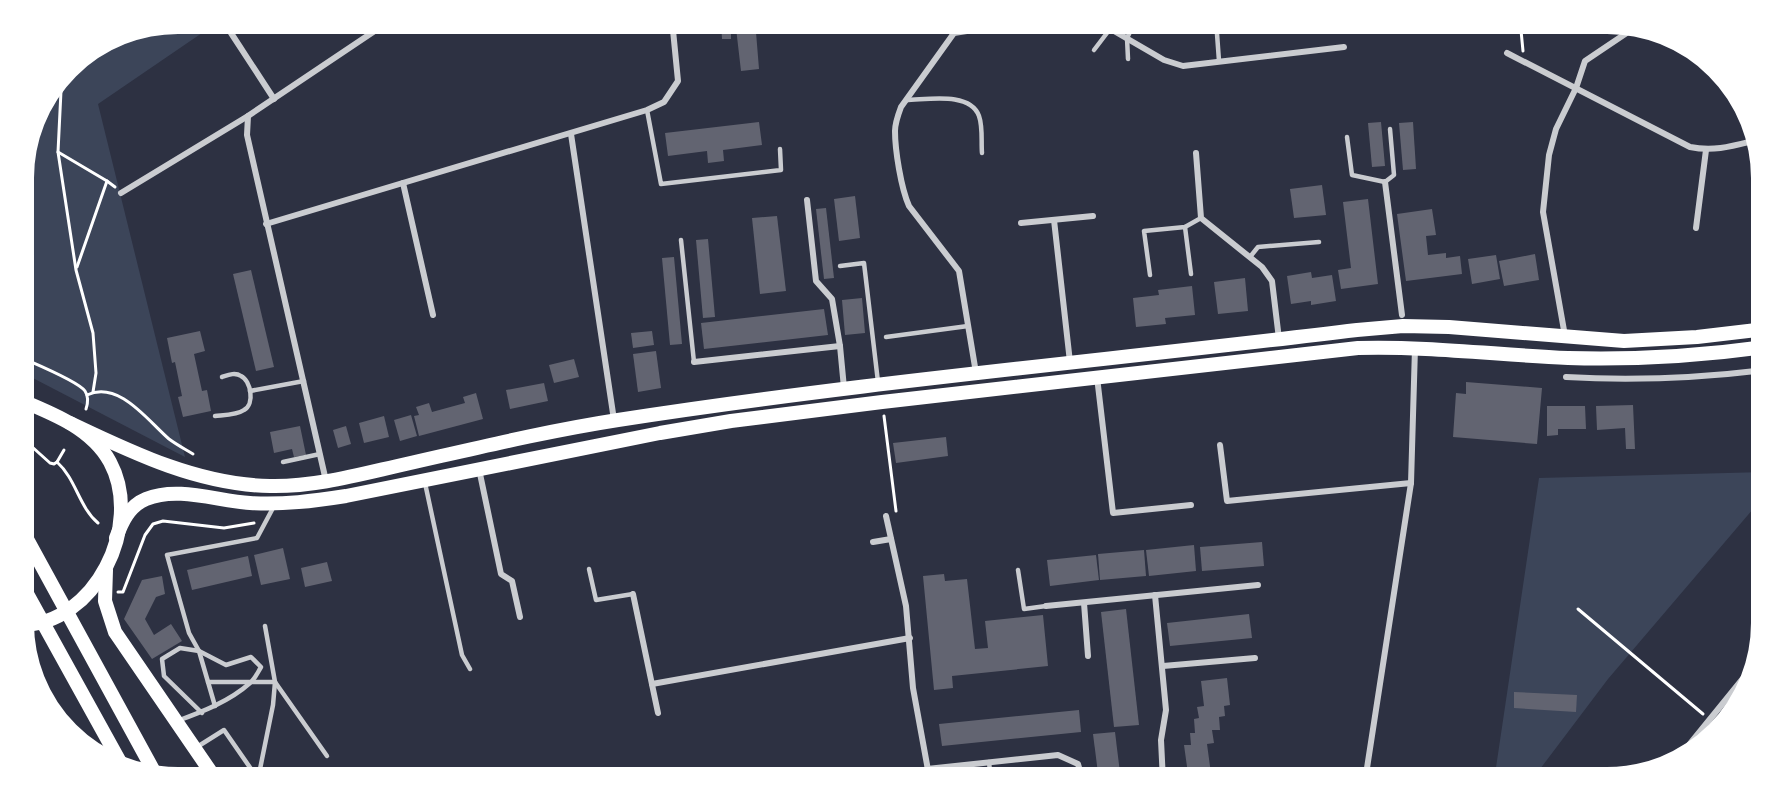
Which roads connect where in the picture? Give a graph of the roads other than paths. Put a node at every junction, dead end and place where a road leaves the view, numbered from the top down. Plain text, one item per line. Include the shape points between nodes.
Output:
1 (376, 30) edge
2 (673, 30) edge
3 (952, 30) edge
4 (973, 30) edge
5 (1109, 30) edge
6 (1113, 30) edge
7 (1131, 30) edge
8 (1217, 30) edge
9 (1629, 32) edge
10 (231, 33) dead end
11 (954, 33) junction
12 (1127, 38) junction
13 (1344, 47) dead end
14 (1094, 51) dead end
15 (1507, 53) dead end
16 (1128, 59) dead end
17 (1219, 61) junction
18 (1576, 88) junction
19 (274, 99) junction
20 (906, 100) junction
21 (647, 110) junction
22 (248, 116) junction
23 (1390, 129) dead end
24 (571, 134) junction
25 (1347, 137) dead end
26 (1750, 142) edge
27 (780, 149) dead end
28 (1706, 150) junction
29 (982, 153) dead end
30 (1196, 153) dead end
31 (1385, 182) junction
32 (403, 183) junction
33 (121, 193) road end
34 (807, 200) dead end
35 (1093, 216) dead end
36 (1201, 218) junction
37 (1054, 220) junction
38 (1021, 224) dead end
39 (266, 225) junction
40 (1185, 227) junction
41 (1696, 228) dead end
42 (681, 240) dead end
43 (1319, 242) dead end
44 (1250, 257) junction
45 (840, 266) dead end
46 (1191, 274) dead end
47 (1150, 275) dead end
48 (433, 315) dead end
49 (1402, 320) junction
50 (968, 326) junction
51 (1755, 330) edge
52 (886, 337) dead end
53 (1565, 337) junction
54 (1279, 340) junction
55 (840, 346) junction
56 (1415, 348) junction
57 (1755, 348) edge
58 (694, 362) joint
59 (1070, 363) junction
60 (1755, 371) edge
61 (976, 374) junction
62 (222, 376) dead end
63 (1097, 377) junction
64 (1566, 377) dead end
65 (304, 381) junction
66 (879, 384) junction
67 (844, 388) junction
68 (250, 391) junction
69 (30, 404) edge
70 (215, 416) dead end
71 (614, 421) junction
72 (70, 423) junction
73 (1220, 444) dead end
74 (320, 454) junction
75 (282, 462) dead end
76 (479, 469) junction
77 (425, 480) junction
78 (326, 481) junction
79 (1411, 483) junction
80 (279, 504) junction
81 (1191, 505) dead end
82 (886, 516) road end
83 (116, 538) junction
84 (891, 539) junction
85 (873, 542) dead end
86 (30, 544) edge
87 (110, 557) junction
88 (589, 569) dead end
89 (1018, 570) dead end
90 (1258, 585) dead end
91 (633, 594) joint
92 (1155, 595) junction
93 (30, 599) edge
94 (1084, 603) junction
95 (1046, 606) joint
96 (520, 617) dead end
97 (30, 624) edge
98 (265, 626) dead end
99 (910, 638) junction
100 (199, 651) junction
101 (1088, 656) dead end
102 (1255, 658) dead end
103 (1163, 666) junction
104 (470, 669) dead end
105 (1745, 675) edge
106 (208, 682) junction
107 (251, 682) junction
108 (275, 682) junction
109 (652, 684) junction
110 (215, 706) junction
111 (202, 712) junction
112 (658, 713) dead end
113 (176, 721) junction
114 (1687, 747) edge
115 (195, 748) junction
116 (327, 756) dead end
117 (118, 758) edge
118 (989, 762) junction
119 (152, 769) edge
120 (927, 769) joint
121 (210, 771) edge
122 (251, 771) edge
123 (259, 771) edge
124 (990, 771) edge
125 (1080, 771) edge
126 (1163, 771) edge
127 (1367, 771) edge

1 - 19 street
2 - 21 street via 678,81 664,102
3 - 11 street
4 - 11 street
5 - 14 lane
6 - 12 street
7 - 12 lane
8 - 17 lane
9 - 18 street via 1585,61
10 - 19 street
11 - 20 street
12 - 16 lane
12 - 17 street via 1164,60 1183,66
13 - 17 street
15 - 18 street
18 - 28 street via 1690,147
18 - 53 street via 1556,129 1543,212
19 - 22 street
20 - 29 lane via 954,99 969,104 980,119
20 - 50 street via 895,131 904,195 959,271
21 - 24 street
21 - 27 lane via 662,184 781,170
22 - 33 street
22 - 39 street via 247,135
23 - 31 lane via 1394,175
24 - 32 street
24 - 71 street
25 - 31 lane via 1352,175
26 - 28 street
28 - 41 street
30 - 36 street
31 - 49 street
32 - 39 street
32 - 48 street
34 - 55 street via 816,280 832,299
35 - 37 street
36 - 40 lane
36 - 44 street
37 - 38 street
37 - 59 street
39 - 65 street
40 - 46 lane
40 - 47 lane via 1144,231
42 - 58 lane
43 - 44 lane via 1258,247
44 - 54 street via 1272,281
45 - 66 lane via 864,263
49 - 53 highway
49 - 54 highway
50 - 52 lane
50 - 61 street
51 - 53 highway via 1649,340
54 - 59 highway
55 - 58 street
55 - 67 street
56 - 57 highway via 1624,359
56 - 63 highway via 1332,351
56 - 79 street
59 - 61 highway
60 - 64 street via 1651,379
61 - 66 highway
62 - 68 lane via 240,375
63 - 76 highway via 731,421
63 - 81 street via 1113,513
65 - 68 lane
65 - 74 street
66 - 67 highway
67 - 71 highway
68 - 70 lane via 250,401 243,411
69 - 72 highway
71 - 78 highway via 541,433
72 - 78 highway via 140,455 224,481 273,486
72 - 83 highway via 98,446 114,472 121,506
73 - 79 street via 1227,501
74 - 75 lane
74 - 78 street
76 - 77 highway
76 - 96 street via 501,574 512,580
77 - 80 highway via 328,499
77 - 104 lane via 462,655
79 - 127 street
80 - 83 highway via 154,496 129,512
80 - 100 lane via 271,510 257,538 167,555 189,633
82 - 84 street
83 - 87 highway
84 - 85 street
84 - 99 street
86 - 119 highway
87 - 97 highway via 83,600 58,616
87 - 113 highway via 104,591 115,632
88 - 91 lane via 596,600
89 - 95 lane via 1024,609
90 - 92 street
91 - 109 street
92 - 94 street
92 - 103 street
93 - 117 highway
94 - 95 street
94 - 101 street
98 - 108 lane
99 - 109 street
99 - 120 street via 913,688
100 - 106 lane
100 - 107 lane via 226,665 251,657 261,667
100 - 111 lane via 180,648 162,659 164,676
102 - 103 street
103 - 126 street via 1166,710 1161,740
105 - 114 street
106 - 107 lane
106 - 110 lane
107 - 108 lane
107 - 110 lane
108 - 116 lane
108 - 123 lane
109 - 112 street
110 - 111 lane
111 - 113 lane
113 - 115 highway
115 - 121 highway
115 - 122 lane via 224,730
118 - 120 street
118 - 124 lane
118 - 125 street via 1058,755 1078,764

